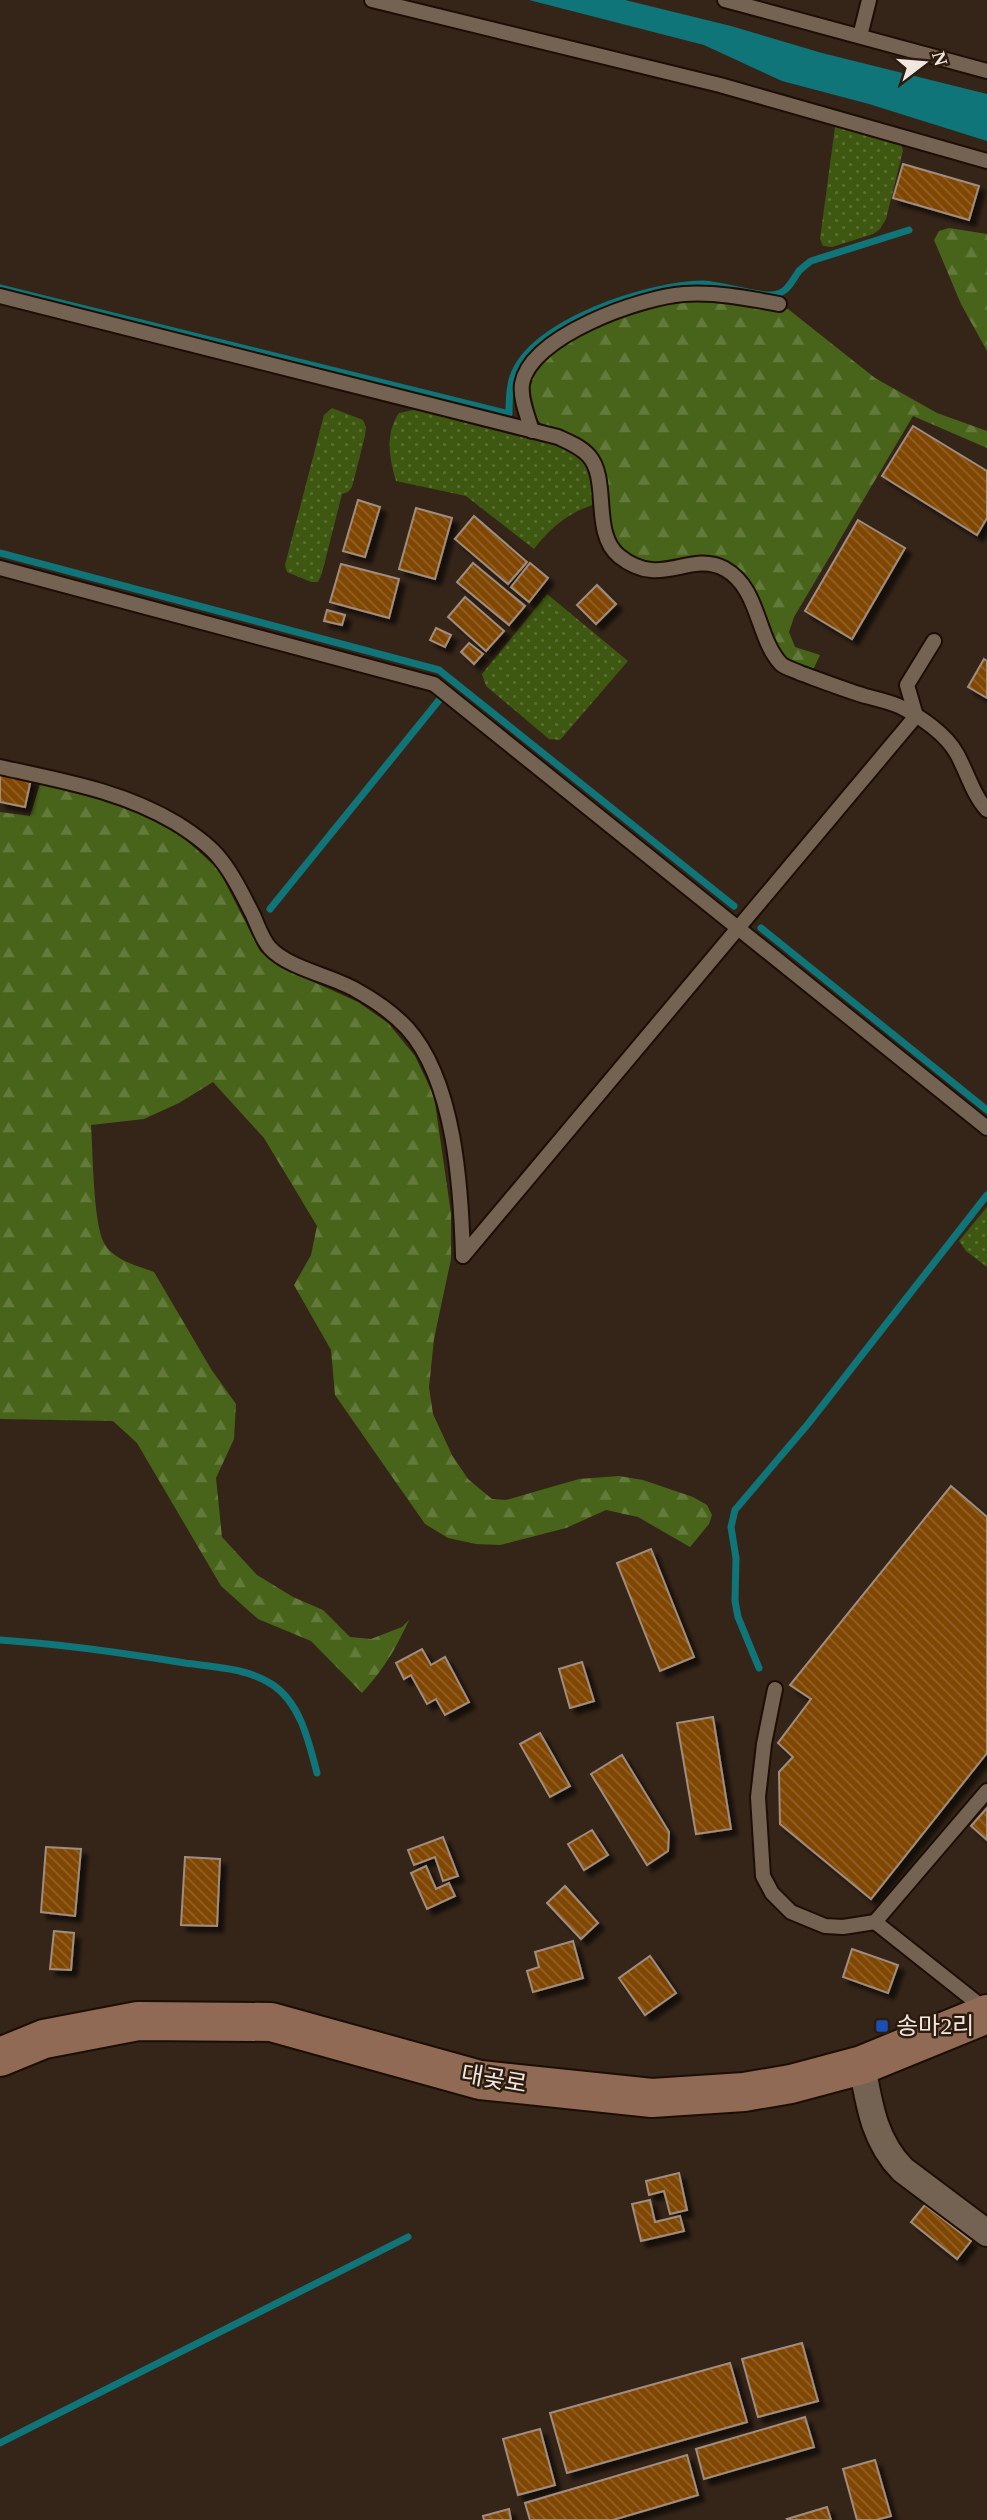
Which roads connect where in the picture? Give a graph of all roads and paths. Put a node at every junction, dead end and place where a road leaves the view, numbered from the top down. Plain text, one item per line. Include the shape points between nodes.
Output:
1 (372, 0) edge
2 (725, 0) edge
3 (869, 0) edge
4 (860, 36) junction
5 (987, 71) edge
6 (987, 161) edge
7 (0, 296) edge
8 (779, 304) dead end
9 (532, 431) junction
10 (0, 568) edge
11 (934, 641) dead end
12 (916, 716) junction
13 (0, 767) edge
14 (987, 810) edge
15 (738, 928) junction
16 (987, 1128) edge
17 (775, 1689) dead end
18 (987, 1791) edge
19 (875, 1922) junction
20 (987, 2013) edge
21 (0, 2057) edge
22 (862, 2065) junction
23 (987, 2234) edge

1 - 6 lane via 720,85
2 - 4 lane
3 - 4 lane
4 - 5 lane
7 - 9 lane
8 - 9 lane via 726,294 680,294 588,322 553,343 530,365 522,384
9 - 12 lane via 558,437 589,456 599,482 607,536 618,555 649,572 707,564 728,571 751,598 782,665 900,706
10 - 15 lane via 434,684
11 - 12 lane via 907,685
12 - 14 lane via 944,736
12 - 15 lane
13 - 15 lane via 116,794 184,828 219,856 270,948 356,990 408,1029 438,1082 446,1113 460,1194 463,1256
15 - 16 lane
17 - 19 lane via 758,1797 763,1875 772,1893 791,1912 825,1926
18 - 19 lane
19 - 20 lane
20 - 22 street, 대곶로
21 - 22 street, 대곶로 via 44,2039 138,2021 271,2022 480,2080 652,2098 744,2092
22 - 23 street via 876,2128 890,2157

